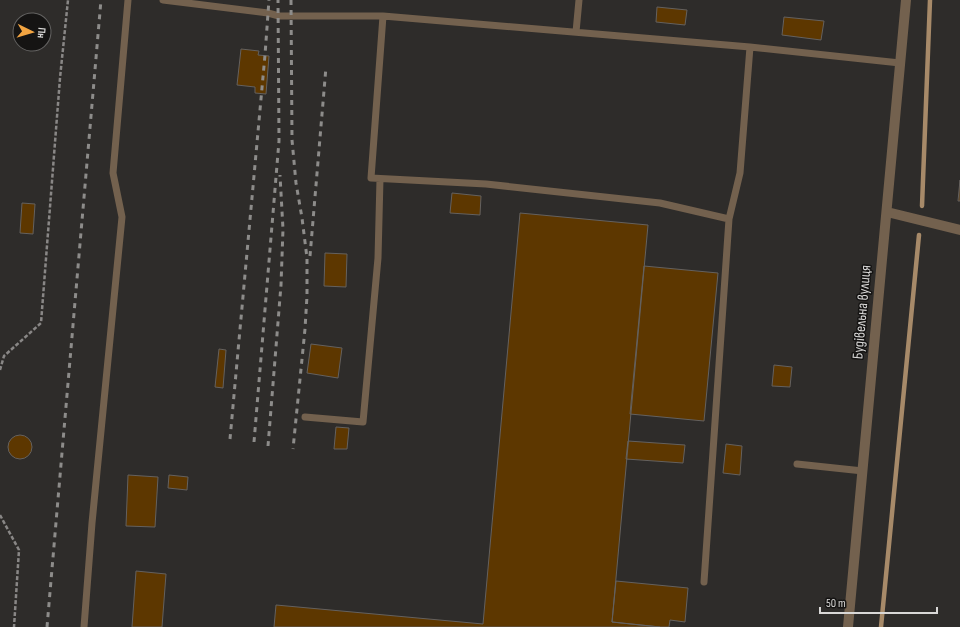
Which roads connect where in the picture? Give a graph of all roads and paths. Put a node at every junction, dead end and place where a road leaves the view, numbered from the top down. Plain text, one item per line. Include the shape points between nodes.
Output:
1 (68, 0) edge
2 (128, 0) edge
3 (163, 0) edge
4 (579, 0) edge
5 (906, 0) edge
6 (383, 16) junction
7 (576, 32) junction
8 (750, 47) junction
9 (900, 63) junction
10 (380, 179) junction
11 (887, 212) junction
12 (730, 219) junction
13 (960, 230) edge
14 (0, 370) edge
15 (305, 417) dead end
16 (797, 464) dead end
17 (863, 471) junction
18 (0, 514) edge
19 (704, 582) dead end
20 (14, 627) edge
21 (84, 627) edge
22 (848, 627) edge

1 - 14 path via 41,323 4,356
2 - 21 lane via 113,173 122,217 92,516
3 - 6 lane via 279,16
4 - 7 lane
5 - 9 street, Будівельна вулиця
6 - 7 lane
6 - 10 lane via 371,178
7 - 8 lane
8 - 9 lane
8 - 12 lane via 740,173
9 - 11 street, Будівельна вулиця
10 - 12 lane via 486,184 660,203
10 - 15 lane via 378,258 364,422
11 - 13 street
11 - 17 street, Будівельна вулиця
12 - 19 lane
16 - 17 lane
17 - 22 street, Будівельна вулиця
18 - 20 path via 19,550

